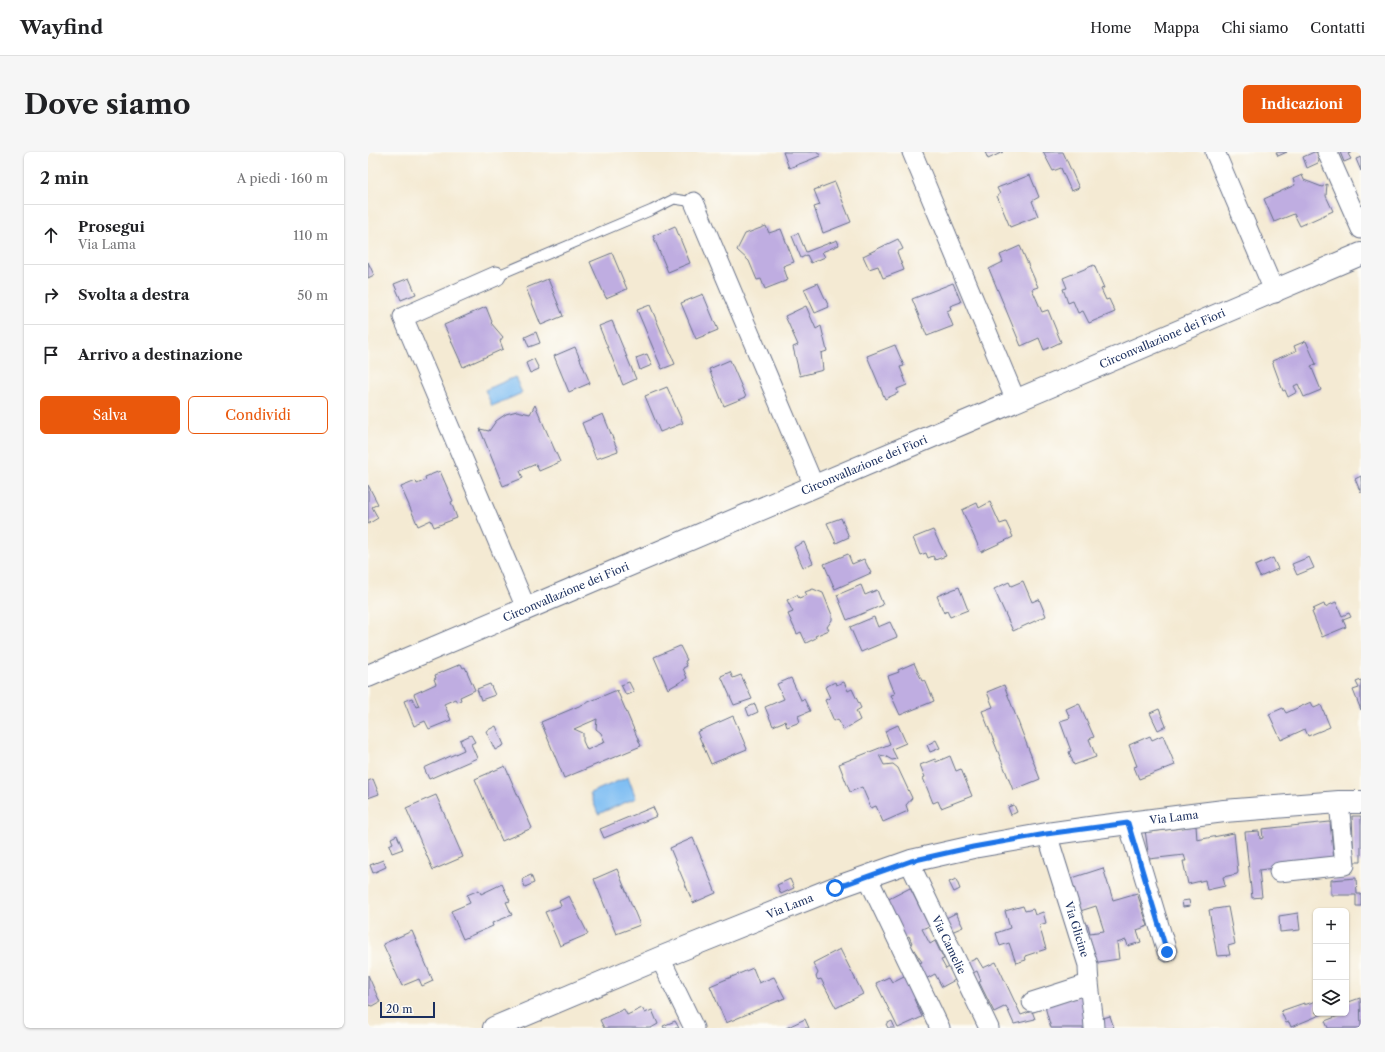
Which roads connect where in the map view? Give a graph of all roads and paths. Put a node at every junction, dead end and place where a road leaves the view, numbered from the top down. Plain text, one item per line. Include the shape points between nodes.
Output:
1 (912, 152) edge
2 (1215, 152) edge
3 (1327, 152) edge
4 (694, 202) joint
5 (1361, 229) edge
6 (1361, 254) edge
7 (496, 276) joint
8 (1275, 293) junction
9 (1016, 401) junction
10 (814, 486) junction
11 (526, 608) junction
12 (368, 676) edge
13 (1339, 802) junction
14 (1361, 802) edge
15 (1128, 823) junction
16 (1046, 834) junction
17 (909, 862) junction
18 (1279, 872) dead end
19 (867, 876) junction
20 (1167, 952) dead end
21 (660, 958) junction
22 (1088, 984) junction
23 (1032, 1002) dead end
24 (494, 1028) edge
25 (694, 1028) edge
26 (940, 1028) edge
27 (989, 1028) edge
28 (1094, 1028) edge

1 - 9 street
2 - 8 street
3 - 5 street
4 - 7 lane via 674,199
4 - 10 street
6 - 8 street, Circonvallazione dei Fiori
7 - 11 street via 403,317
8 - 9 street, Circonvallazione dei Fiori
9 - 10 street, Circonvallazione dei Fiori
10 - 11 street, Circonvallazione dei Fiori
11 - 12 street, Circonvallazione dei Fiori
13 - 14 street, Via Lama
13 - 15 street, Via Lama via 1224,811
13 - 18 street via 1345,865
15 - 16 street, Via Lama
15 - 20 street
16 - 17 street, Via Lama
16 - 22 street, Via Glicine via 1088,965
17 - 19 street, Via Lama
17 - 27 street, Via Camelie
19 - 21 street, Via Lama
19 - 26 street
21 - 24 street, Via Lama
21 - 25 street
22 - 23 street
22 - 28 street, Via Glicine

